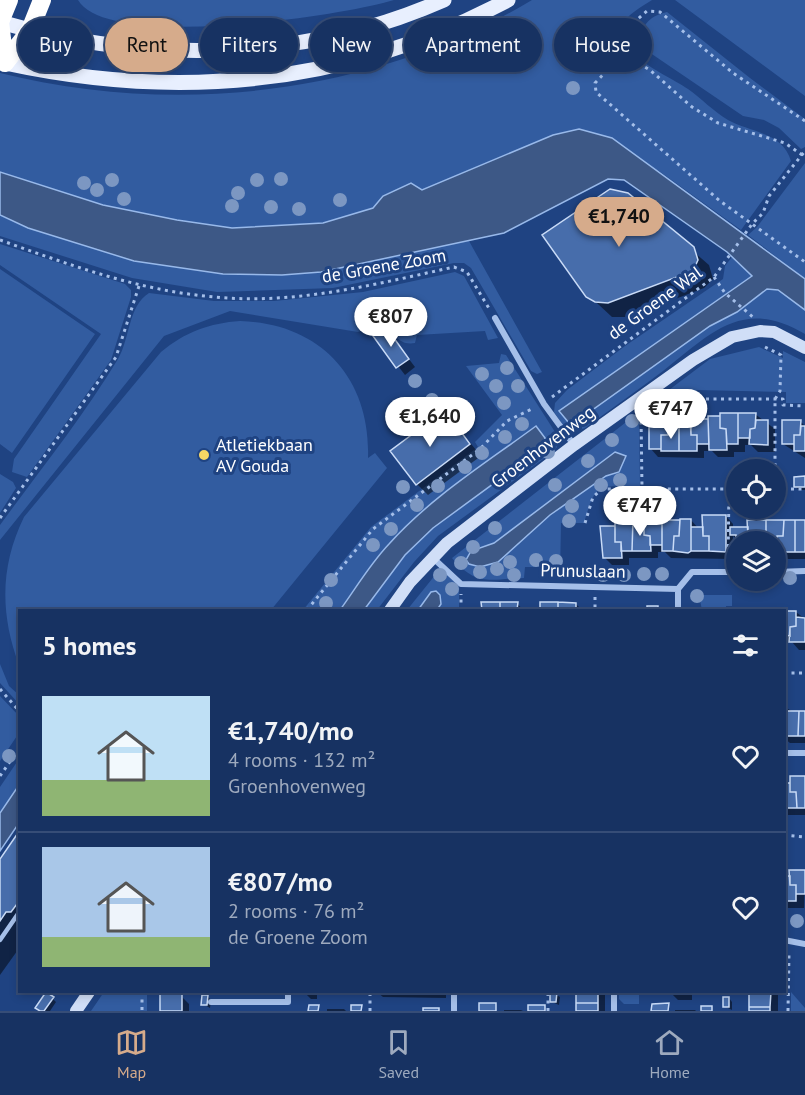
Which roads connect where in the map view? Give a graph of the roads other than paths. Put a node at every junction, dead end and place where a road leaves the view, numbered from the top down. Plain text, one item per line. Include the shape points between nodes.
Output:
1 (9, 0) edge
2 (42, 0) edge
3 (444, 0) edge
4 (508, 0) edge
5 (35, 18) edge
6 (0, 22) edge
7 (18, 27) edge
8 (93, 40) edge
9 (18, 44) edge
10 (3, 62) edge
11 (495, 318) road end
12 (805, 348) edge
13 (574, 445) junction
14 (432, 557) junction
15 (805, 571) edge
16 (726, 572) edge
17 (786, 572) edge
18 (678, 589) junction
19 (391, 609) edge
20 (678, 609) edge
21 (786, 753) edge
22 (805, 753) edge
23 (18, 914) edge
24 (0, 940) edge
25 (787, 940) edge
26 (805, 944) edge
27 (88, 993) edge
28 (288, 993) edge
29 (454, 993) edge
30 (614, 993) edge
31 (211, 1002) dead end
32 (76, 1011) edge
33 (454, 1011) edge
34 (614, 1011) edge

1 - 6 highway
2 - 5 highway
3 - 8 main road via 395,19 289,45 234,50 148,49
4 - 10 main road via 464,22 389,50 319,69 251,80 128,82 62,75
6 - 7 main road
6 - 10 highway
9 - 10 highway
11 - 13 street via 544,404
12 - 13 street, Groenhovenweg via 774,332 732,337 693,360 635,406
13 - 14 street, Groenhovenweg
14 - 18 street, Prunuslaan via 461,584
14 - 19 street, Groenhovenweg
15 - 17 street
16 - 18 street via 692,573
18 - 20 street
21 - 22 street
23 - 24 lane
25 - 26 street
27 - 32 street
28 - 31 street via 288,1002
29 - 33 street
30 - 34 street

